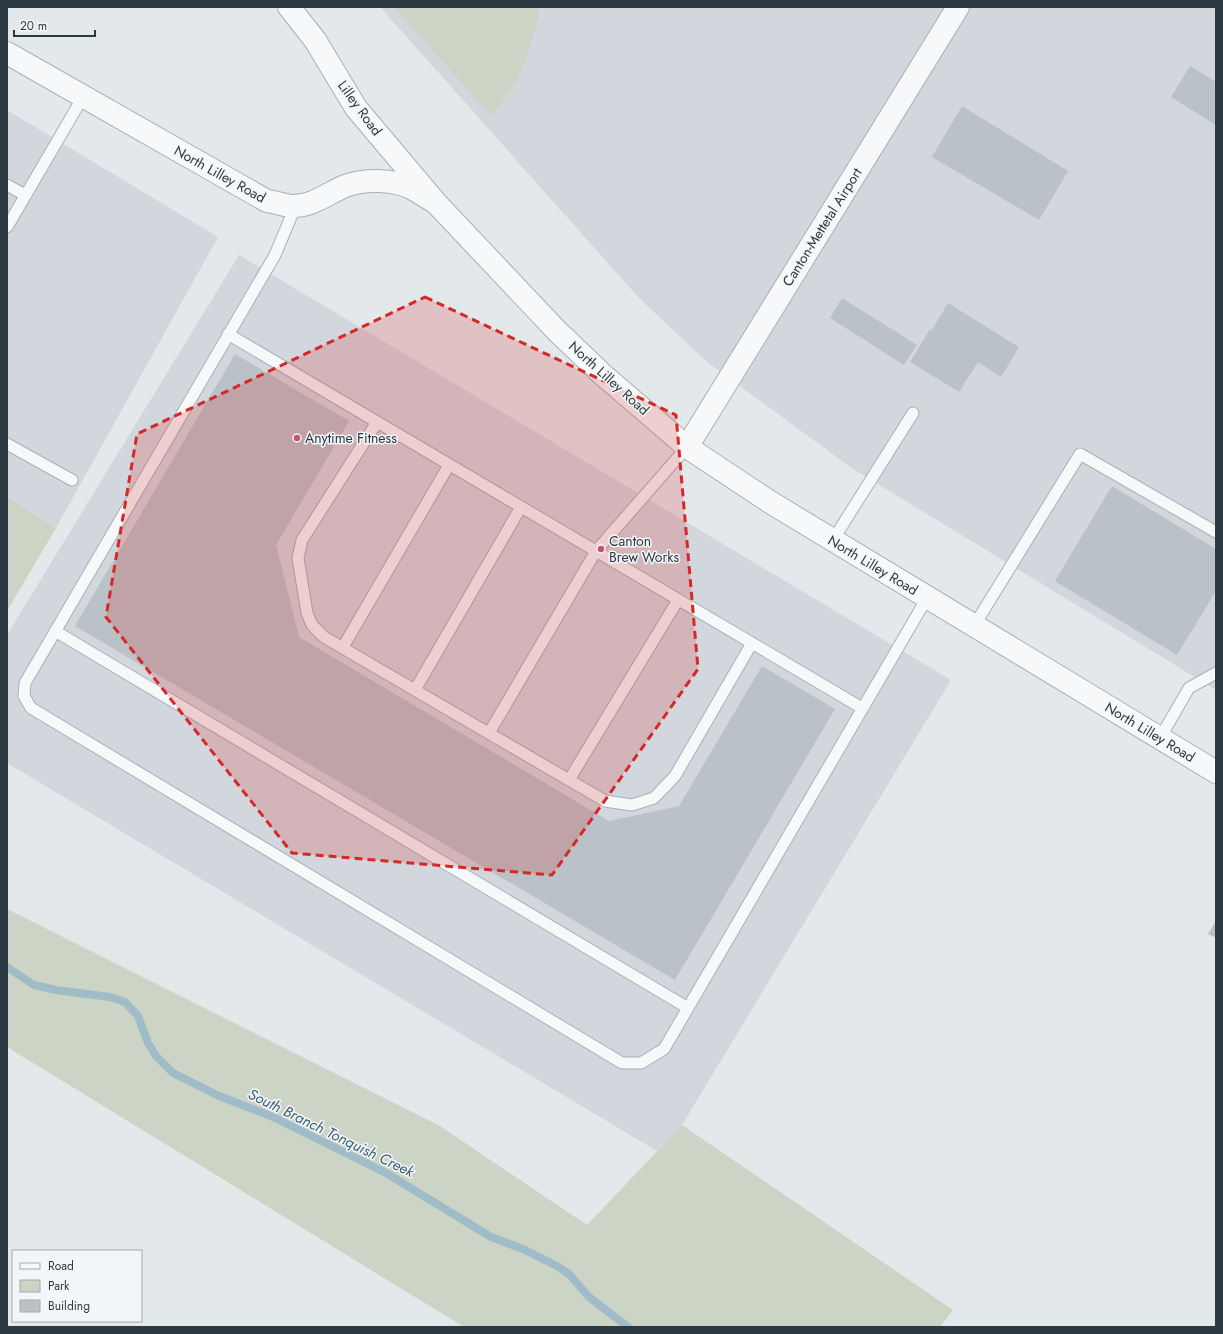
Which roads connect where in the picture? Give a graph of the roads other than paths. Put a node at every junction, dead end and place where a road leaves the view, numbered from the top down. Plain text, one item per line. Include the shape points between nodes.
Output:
1 (289, 7) edge
2 (958, 7) edge
3 (7, 53) edge
4 (83, 97) junction
5 (7, 185) edge
6 (25, 196) junction
7 (438, 204) junction
8 (296, 205) junction
9 (7, 227) edge
10 (228, 334) junction
11 (913, 413) dead end
12 (377, 422) junction
13 (7, 444) edge
14 (687, 447) junction
15 (449, 465) junction
16 (72, 480) dead end
17 (521, 507) junction
18 (1216, 532) edge
19 (833, 540) junction
20 (596, 551) junction
21 (927, 598) junction
22 (678, 600) junction
23 (974, 626) junction
24 (55, 631) junction
25 (752, 644) junction
26 (342, 647) junction
27 (1216, 673) edge
28 (415, 690) junction
29 (862, 708) junction
30 (489, 733) junction
31 (1160, 738) junction
32 (1216, 772) edge
33 (569, 780) junction
34 (688, 1008) junction

1 - 7 street, Lilley Road via 315,40 356,108
2 - 14 street, Canton-Mettetal Airport
3 - 4 street, North Lilley Road
4 - 6 lane
4 - 8 street, North Lilley Road via 267,201
5 - 6 lane
6 - 9 lane
7 - 8 street, North Lilley Road via 410,188 378,181 346,186 322,199
7 - 14 street, North Lilley Road via 557,331 602,374
8 - 10 lane via 276,255
10 - 12 lane
10 - 24 lane
11 - 19 lane
12 - 15 lane
12 - 26 lane via 302,540 298,558 307,612 312,625 324,637
13 - 16 lane
14 - 19 street, North Lilley Road
14 - 20 lane
15 - 17 lane
15 - 26 lane
17 - 20 lane
17 - 28 lane
18 - 23 lane via 1080,454
19 - 21 street, North Lilley Road
20 - 22 lane
20 - 30 lane
21 - 23 street, North Lilley Road
21 - 29 lane
22 - 25 lane
22 - 33 lane
23 - 31 street, North Lilley Road
24 - 34 lane
24 - 34 lane via 25,683 24,696 31,708 622,1063 641,1063 664,1049
25 - 29 lane
25 - 33 lane via 675,776 654,798 632,805 605,801
26 - 28 lane
27 - 31 lane via 1189,688
28 - 30 lane
29 - 34 lane
30 - 33 lane
31 - 32 street, North Lilley Road

